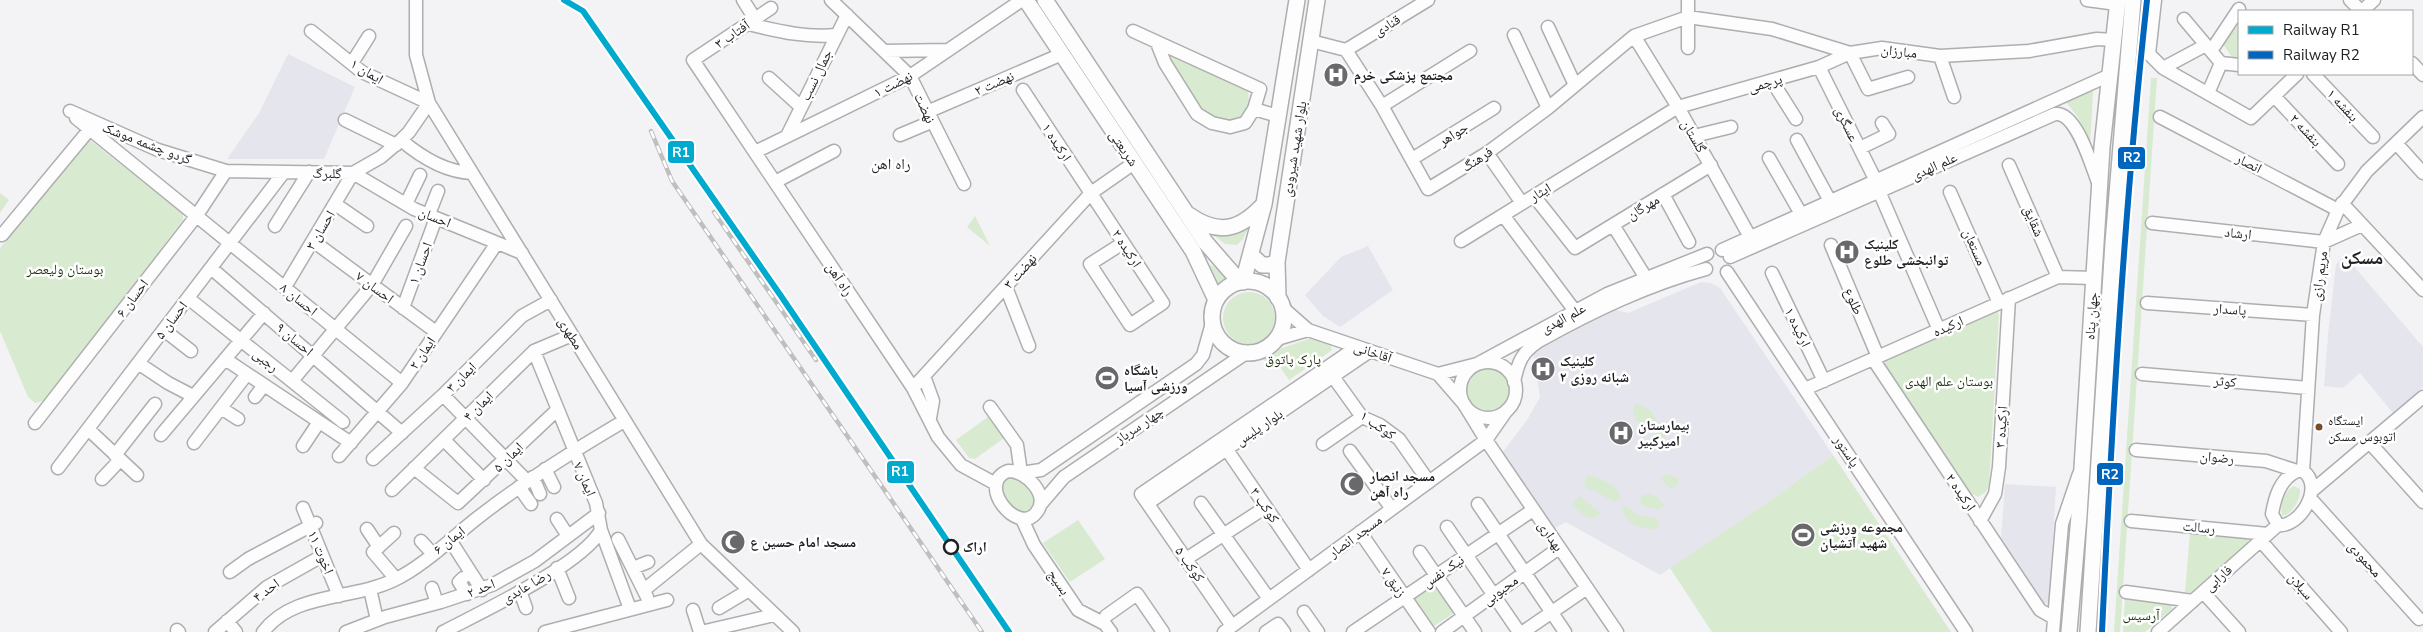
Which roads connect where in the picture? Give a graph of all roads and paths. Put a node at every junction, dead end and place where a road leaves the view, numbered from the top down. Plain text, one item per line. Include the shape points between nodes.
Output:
1 (416, 0) edge
2 (743, 0) edge
3 (831, 0) edge
4 (1022, 0) edge
5 (1026, 0) edge
6 (1045, 0) edge
7 (1297, 0) edge
8 (1317, 0) edge
9 (1428, 0) edge
10 (1688, 0) edge
11 (2087, 0) edge
12 (2133, 0) edge
13 (2155, 0) edge
14 (2350, 0) edge
15 (2374, 0) edge
16 (2118, 2) edge
17 (2236, 7) edge
18 (771, 8) dead end
19 (2360, 10) edge
20 (2362, 10) edge
21 (847, 15) junction
22 (1688, 17) junction
23 (2184, 19) dead end
24 (751, 21) junction
25 (1548, 27) dead end
26 (311, 31) dead end
27 (1133, 31) dead end
28 (836, 35) junction
29 (1514, 35) dead end
30 (369, 36) dead end
31 (1634, 36) junction
32 (2114, 40) junction
33 (1311, 41) junction
34 (1157, 43) junction
35 (1688, 48) dead end
36 (2209, 48) junction
37 (948, 50) junction
38 (1346, 50) junction
39 (884, 51) junction
40 (1470, 51) dead end
41 (1850, 52) junction
42 (1062, 54) junction
43 (1940, 56) junction
44 (693, 60) joint
45 (2221, 63) junction
46 (352, 64) junction
47 (2413, 64) edge
48 (2238, 65) edge
49 (1819, 67) junction
50 (2163, 68) junction
51 (2110, 75) junction
52 (2296, 75) edge
53 (2314, 75) edge
54 (2423, 75) edge
55 (910, 76) junction
56 (1908, 76) dead end
57 (768, 78) dead end
58 (1772, 81) junction
59 (1575, 85) junction
60 (1022, 90) dead end
61 (2208, 93) junction
62 (2274, 96) junction
63 (1954, 97) dead end
64 (2053, 101) junction
65 (429, 102) junction
66 (1382, 106) junction
67 (801, 107) junction
68 (1678, 107) junction
69 (1494, 108) dead end
70 (1548, 108) junction
71 (1254, 109) junction
72 (70, 111) joint
73 (2059, 113) junction
74 (1278, 116) junction
75 (929, 117) junction
76 (2160, 117) dead end
77 (2423, 117) edge
78 (1796, 119) dead end
79 (345, 120) dead end
80 (1882, 122) dead end
81 (1731, 127) dead end
82 (89, 130) junction
83 (900, 135) dead end
84 (787, 136) junction
85 (1694, 136) junction
86 (2373, 137) dead end
87 (1797, 140) dead end
88 (398, 142) junction
89 (2396, 143) junction
90 (1860, 148) junction
91 (754, 152) junction
92 (834, 152) dead end
93 (1487, 153) junction
94 (1769, 158) dead end
95 (1412, 159) junction
96 (1134, 163) junction
97 (2338, 164) dead end
98 (2010, 165) dead end
99 (1711, 166) junction
100 (226, 171) junction
101 (284, 172) junction
102 (309, 172) junction
103 (353, 173) junction
104 (472, 173) junction
105 (2423, 173) edge
106 (420, 175) dead end
107 (775, 182) junction
108 (964, 184) dead end
109 (1877, 186) junction
110 (2099, 187) junction
111 (438, 191) dead end
112 (1950, 192) dead end
113 (1091, 194) junction
114 (1663, 194) junction
115 (1534, 196) junction
116 (1830, 201) junction
117 (1522, 203) junction
118 (336, 204) junction
119 (406, 204) junction
120 (1264, 204) junction
121 (2340, 206) junction
122 (1186, 213) junction
123 (1801, 214) junction
124 (196, 215) junction
125 (1503, 215) junction
126 (432, 216) junction
127 (2152, 223) dead end
128 (1613, 225) junction
129 (2362, 225) junction
130 (275, 226) dead end
131 (367, 226) dead end
132 (406, 226) dead end
133 (2, 235) dead end
134 (1750, 237) junction
135 (1461, 241) dead end
136 (230, 242) junction
137 (314, 242) junction
138 (1123, 242) junction
139 (1689, 242) dead end
140 (2324, 242) junction
141 (497, 243) junction
142 (1206, 243) junction
143 (1831, 245) dead end
144 (1193, 251) junction
145 (522, 253) junction
146 (1707, 254) junction
147 (1726, 254) junction
148 (1251, 255) junction
149 (1277, 262) junction
150 (211, 268) junction
151 (1706, 269) junction
152 (1727, 272) junction
153 (1772, 274) dead end
154 (2058, 277) junction
155 (1646, 278) junction
156 (2094, 278) junction
157 (1241, 282) junction
158 (372, 285) junction
159 (285, 287) junction
160 (1006, 287) junction
161 (2423, 290) edge
162 (188, 298) junction
163 (551, 300) junction
164 (1216, 300) junction
165 (2004, 301) junction
166 (1281, 303) junction
167 (2146, 303) dead end
168 (403, 308) junction
169 (1574, 311) junction
170 (264, 313) junction
171 (2313, 315) junction
172 (1212, 324) junction
173 (337, 329) junction
174 (164, 330) junction
175 (1308, 330) junction
176 (1938, 330) junction
177 (436, 332) junction
178 (572, 335) junction
179 (1277, 339) junction
180 (241, 340) junction
181 (1029, 346) dead end
182 (1357, 346) junction
183 (191, 351) dead end
184 (534, 351) junction
185 (1370, 351) junction
186 (1246, 353) junction
187 (313, 355) junction
188 (1875, 358) junction
189 (225, 359) junction
190 (138, 363) junction
191 (1477, 364) junction
192 (1330, 372) junction
193 (247, 374) junction
194 (1438, 374) junction
195 (2142, 374) dead end
196 (924, 376) junction
197 (1824, 380) junction
198 (292, 381) junction
199 (402, 382) junction
200 (1514, 382) junction
201 (264, 385) junction
202 (913, 388) junction
203 (2308, 388) junction
204 (1805, 389) junction
205 (194, 396) junction
206 (443, 396) junction
207 (255, 397) dead end
208 (2423, 398) edge
209 (155, 404) dead end
210 (1464, 404) junction
211 (990, 407) dead end
212 (221, 408) junction
213 (557, 410) junction
214 (1507, 410) junction
215 (380, 411) junction
216 (1362, 417) junction
217 (930, 418) junction
218 (238, 419) dead end
219 (466, 419) junction
220 (624, 421) junction
221 (319, 422) junction
222 (343, 422) dead end
223 (35, 423) dead end
224 (88, 428) junction
225 (402, 432) junction
226 (161, 435) dead end
227 (444, 440) junction
228 (1486, 440) junction
229 (194, 443) dead end
230 (351, 443) junction
231 (2370, 443) junction
232 (1323, 444) dead end
233 (1224, 445) junction
234 (303, 446) dead end
235 (1350, 450) dead end
236 (2136, 450) dead end
237 (573, 451) junction
238 (339, 456) dead end
239 (118, 457) junction
240 (374, 459) dead end
241 (506, 460) junction
242 (2082, 467) junction
243 (58, 468) dead end
244 (414, 468) junction
245 (545, 470) junction
246 (2300, 471) junction
247 (1021, 473) junction
248 (137, 475) dead end
249 (102, 479) dead end
250 (484, 480) junction
251 (526, 482) junction
252 (1429, 482) junction
253 (996, 484) junction
254 (554, 487) dead end
255 (392, 490) dead end
256 (540, 494) dead end
257 (2311, 494) junction
258 (1144, 499) joint
259 (2423, 502) edge
260 (1201, 503) dead end
261 (531, 504) dead end
262 (1478, 504) dead end
263 (1040, 505) junction
264 (1266, 507) junction
265 (303, 508) dead end
266 (1392, 509) junction
267 (1533, 510) junction
268 (599, 513) junction
269 (557, 518) dead end
270 (1022, 519) junction
271 (1980, 521) junction
272 (2131, 521) dead end
273 (313, 525) junction
274 (2278, 525) junction
275 (1447, 527) dead end
276 (367, 529) dead end
277 (601, 530) junction
278 (1360, 532) junction
279 (394, 533) dead end
280 (1498, 533) junction
281 (1223, 535) junction
282 (568, 536) junction
283 (2264, 537) junction
284 (618, 539) dead end
285 (450, 540) junction
286 (421, 541) dead end
287 (701, 544) junction
288 (378, 547) junction
289 (1560, 548) junction
290 (1420, 552) dead end
291 (432, 553) junction
292 (1466, 555) junction
293 (322, 556) junction
294 (1186, 559) junction
295 (648, 562) dead end
296 (557, 568) junction
297 (633, 568) junction
298 (1309, 570) junction
299 (230, 572) dead end
300 (1525, 573) junction
301 (1437, 575) junction
302 (463, 578) dead end
303 (396, 579) junction
304 (432, 588) dead end
305 (1587, 588) junction
306 (370, 589) junction
307 (482, 590) junction
308 (644, 590) junction
309 (749, 590) junction
310 (520, 591) junction
311 (2126, 592) dead end
312 (2203, 592) junction
313 (466, 594) junction
314 (1494, 595) junction
315 (339, 596) junction
316 (1405, 597) junction
317 (569, 598) dead end
318 (1269, 599) junction
319 (667, 600) dead end
320 (2193, 601) junction
321 (437, 603) junction
322 (651, 604) junction
323 (526, 608) dead end
324 (719, 608) dead end
325 (630, 609) junction
326 (693, 610) dead end
327 (1304, 612) dead end
328 (1552, 613) junction
329 (774, 615) junction
330 (1106, 616) dead end
331 (1464, 616) junction
332 (2054, 618) junction
333 (2419, 619) dead end
334 (377, 620) junction
335 (227, 621) junction
336 (1281, 628) edge
337 (2089, 628) edge
338 (1228, 629) edge
339 (564, 630) edge
340 (215, 632) edge
341 (236, 632) edge
342 (263, 632) edge
343 (346, 632) edge
344 (443, 632) edge
345 (545, 632) edge
346 (700, 632) edge
347 (793, 632) edge
348 (1111, 632) edge
349 (1163, 632) edge
350 (1266, 632) edge
351 (1318, 632) edge
352 (1353, 632) edge
353 (1429, 632) edge
354 (1442, 632) edge
355 (1475, 632) edge
356 (1519, 632) edge
357 (1524, 632) edge
358 (1565, 632) edge
359 (1617, 632) edge
360 (1966, 632) edge
361 (2053, 632) edge
362 (2069, 632) edge
363 (2158, 632) edge
364 (2239, 632) edge
365 (2341, 632) edge

1 - 65 street, مطهری via 416,56
2 - 24 street
3 - 21 street, نهضت
4 - 37 street, نهضت ۱
5 - 42 main road, شریعتی
6 - 122 main road, شریعتی
7 - 74 main road, بلوار شهید شیرودی
8 - 33 main road, بلوار شهید شیرودی
9 - 38 street, قنادی
10 - 22 street
11 - 16 street
12 - 337 main road, جهان پناه via 2115,216
13 - 50 street via 2149,54
14 - 19 street
15 - 20 street
16 - 32 main road, جهان پناه
17 - 36 street
18 - 24 street, آفتاب ۳
21 - 28 street, جمال نسب
21 - 39 street, نهضت
22 - 31 street, فرهنگ
22 - 35 street
22 - 41 street, مبارزان via 1772,29
23 - 36 street
24 - 28 street via 788,34
24 - 44 street, آفتاب ۳
25 - 59 street
26 - 46 street, ایمان ۱
27 - 34 street
28 - 67 street, جمال نسب
29 - 70 street
30 - 46 street
31 - 59 street, فرهنگ
31 - 68 street, گلستان
32 - 43 street, مبارزان via 2097,39 2029,51
32 - 51 main road, جهان پناه
33 - 38 street
33 - 149 main road, بلوار شهید شیرودی
34 - 71 street via 1260,89
34 - 71 street via 1165,63 1197,114 1212,123 1230,127 1245,123
36 - 45 street
36 - 50 street
37 - 39 street
37 - 55 street, نهضت ۱
38 - 66 street, فرهنگ
39 - 55 street, نهضت
40 - 66 street
41 - 43 street, مبارزان via 1882,48
41 - 49 street, پرچمی
41 - 56 street via 1868,89
42 - 75 street, نهضت ۲
42 - 96 main road, شریعتی
43 - 63 street
44 - 91 street, راه آهن
45 - 48 street
45 - 61 street
46 - 65 street, ایمان ۱ via 362,72
47 - 54 street
49 - 58 street, پرچمی
49 - 90 street, عسگری
50 - 61 street
51 - 64 street, علم الهدی
51 - 110 main road, جهان پناه
52 - 62 street
53 - 86 street, بنفشه ۱
55 - 75 street, نهضت
55 - 84 street, نهضت ۱
57 - 67 street
58 - 68 street, پرچمی
58 - 78 street
59 - 70 street, فرهنگ
60 - 113 street, ارکیده ۱
61 - 62 street via 2251,118
62 - 97 street, بنفشه ۲
64 - 73 street
64 - 109 street, علم الهدی
65 - 88 street, گلبرگ via 409,132
65 - 104 street, مطهری
66 - 95 street, فرهنگ
67 - 84 street, جمال نسب
68 - 85 street, گلستان
68 - 115 street, ایثار
69 - 95 street, جواهر
70 - 93 street, فرهنگ
71 - 74 street
72 - 82 street, احسان ۸
72 - 100 street, گردو چشمه موشک via 158,150
73 - 109 street, علم الهدی
73 - 110 street via 2074,124
74 - 120 main road, بلوار شهید شیرودی
75 - 83 street, نهضت ۲
75 - 108 street, نهضت
76 - 121 street, انصار
77 - 89 street, مریم رازی
79 - 88 street
80 - 90 street via 1889,134
81 - 85 street
82 - 124 street, احسان ۸
82 - 133 street
84 - 91 street, نهضت ۱
85 - 99 street, گلستان
87 - 116 street
88 - 103 street, گلبرگ via 381,157
88 - 104 street via 460,173
89 - 105 street
89 - 121 street, مریم رازی via 2367,171
90 - 109 street, عسگری
91 - 107 street, راه آهن
92 - 107 street
93 - 95 street, فرهنگ via 1428,189
93 - 117 street
94 - 123 street
96 - 113 street, نهضت ۳
96 - 144 main road, شریعتی
98 - 154 street, شقایق
99 - 114 street, مهرگان
99 - 134 street, گلستان
100 - 101 street, گلبرگ
100 - 124 street, احسان ۶
101 - 102 street, گلبرگ
101 - 136 street, احسان ۵
102 - 103 street, گلبرگ
102 - 130 street
103 - 118 street, احسان ۳
103 - 119 street, احسان
104 - 145 street, مطهری
106 - 119 street
107 - 202 street, راه آهن
109 - 116 street, علم الهدی
109 - 147 street, علم الهدی
109 - 176 street, عسگری
110 - 156 main road, جهان پناه
111 - 126 street, احسان ۱
112 - 165 street, مستعان
113 - 138 street, ارکیده ۲
113 - 160 street, نهضت ۳
114 - 128 street, مهرگان
114 - 139 street
115 - 117 street, ایثار
115 - 128 street, مهرگان via 1575,248
116 - 123 street, علم الهدی
117 - 125 street, ایثار
118 - 131 street
118 - 137 street, احسان ۳
119 - 126 street, احسان
120 - 122 main road via 1254,215 1230,227 1202,224
120 - 148 main road, بلوار شهید شیرودی
121 - 129 street
121 - 140 street, مریم رازی
122 - 142 main road, شریعتی
123 - 134 street, علم الهدی
124 - 136 street, احسان ۸
124 - 223 street, احسان ۶
125 - 135 street, ایثار
125 - 169 street
126 - 141 street, احسان
126 - 168 street, احسان ۱
127 - 140 street, ارشاد
128 - 155 street
129 - 140 street
129 - 161 street
132 - 158 street
134 - 147 street, علم الهدی
136 - 150 street, احسان ۵
136 - 159 street, احسان ۸
137 - 158 street, احسان ۷
137 - 159 street, احسان ۳
138 - 138 street, ارکیده ۲ via 1090,264 1130,325 1163,303
140 - 171 street, مریم رازی
141 - 145 street, احسان
141 - 177 street, ایمان ۲
142 - 144 main road via 1203,253
142 - 157 main road, شریعتی
143 - 188 street, طلوع
144 - 164 main road, شریعتی
145 - 163 street, مطهری
146 - 147 street via 1714,249
146 - 151 street via 1704,260
146 - 155 street, علم الهدی
147 - 152 street via 1731,262
148 - 149 main road via 1262,265
148 - 157 main road, بلوار شهید شیرودی
149 - 166 main road, بلوار شهید شیرودی
150 - 162 street, احسان ۵
150 - 170 street, احسان ۹
151 - 152 street via 1716,275
151 - 200 street, علم الهدی via 1668,279 1612,303 1539,341 1520,358
152 - 204 street, پاستور
153 - 197 street, ارکیده ١
154 - 156 street, ارکیده
154 - 165 street, ارکیده
155 - 169 street, علم الهدی
156 - 242 main road, جهان پناه
157 - 164 main road via 1226,289
157 - 166 main road via 1262,284 1271,289
158 - 168 street, احسان ۷
158 - 173 street
159 - 173 street, احسان ۸
160 - 181 street
160 - 196 street, نهضت ۳
162 - 174 street, احسان ۵
162 - 180 street, رجبی
163 - 178 street, مطهری
163 - 206 street, ایمان ۳ via 522,316
164 - 172 main road
165 - 176 street, ارکیده
165 - 271 street, ارکیده ۳ via 1999,467 1995,494
166 - 175 street
166 - 179 main road via 1283,324
167 - 171 street, پاسدار
168 - 177 street, احسان ۷
169 - 191 street, علم الهدی
170 - 180 street
170 - 187 street, احسان ۹
171 - 203 street, مریم رازی
172 - 186 main road via 1224,344
172 - 247 street, چهار سرباز via 1203,355 1196,364 1047,466 1035,472
173 - 187 street
173 - 199 street, احسان ۸
174 - 183 street
174 - 190 street, احسان ۵
175 - 179 street
175 - 182 street, آقاخانی
176 - 188 street, ارکیده
177 - 199 street, ایمان ۲
178 - 184 street, ایمان ۴
178 - 220 street, مطهری
179 - 186 main road via 1263,350
180 - 189 street
180 - 198 street, رجبی
182 - 185 street, آقاخانی
182 - 192 street, بلوار پلیس
184 - 213 street, ایمان ۷
184 - 219 street, ایمان ۴
185 - 192 street, بلوار پلیس
185 - 194 street, آقاخانی
186 - 263 street, چهار سرباز via 1064,477
187 - 198 street
187 - 215 street, احسان ۹
188 - 197 street, ارکیده
188 - 271 street, ارکیده ۲
189 - 193 street, رجبی
189 - 205 street
190 - 205 street
190 - 224 street, احسان ۵
191 - 194 street
191 - 200 street via 1495,363 1503,367
191 - 210 street via 1463,377 1460,395
192 - 216 street, کوکب ۱
192 - 233 street, بلوار پلیس
193 - 201 street, رجبی
193 - 212 street
194 - 210 street
195 - 203 street, کوثر
196 - 202 street, نهضت ۳
196 - 217 street via 933,401
197 - 204 street, ارکیده
198 - 222 street, رجبی
199 - 215 street, ایمان ۲
200 - 214 street via 1515,396
201 - 207 street
201 - 221 street, رجبی
202 - 217 street, راه آهن
203 - 246 street, مریم رازی
204 - 360 street, پاستور
205 - 226 street
206 - 219 street
206 - 225 street, ایمان ۳
208 - 231 street
209 - 239 street
210 - 214 street via 1469,411 1484,417 1500,415
210 - 228 street, بهداری
211 - 247 street via 1018,445
212 - 218 street
212 - 229 street
213 - 237 street, ایمان ۷
213 - 241 street, ایمان ۵
214 - 228 street, مسجد انصار
215 - 225 street, احسان ۹
215 - 230 street, ایمان ۲
216 - 232 street
216 - 252 street, کوکب ۱ via 1399,439
217 - 253 street, راه آهن via 938,437 961,465
219 - 227 street, ایمان ۴
219 - 241 street
220 - 237 street, ایمان ۶
220 - 287 street, مطهری
221 - 230 street, رجبی
221 - 234 street
224 - 239 street
224 - 243 street, احسان ۵
225 - 240 street, ایمان ۳
227 - 244 street, ایمان ۴
227 - 250 street
228 - 252 street, مسجد انصار
228 - 267 street, بهداری
230 - 238 street, ایمان ۲
231 - 257 street
231 - 259 street
233 - 258 street, بلوار پلیس
233 - 264 street, کوکب ۳
235 - 266 street
236 - 246 street, رضوان via 2266,461
237 - 245 street, ایمان ۶
237 - 268 street, ایمان ۷
239 - 248 street
239 - 249 street
241 - 250 street, ایمان ۵
241 - 251 street
242 - 332 street via 2062,524
242 - 362 main road, جهان پناه
244 - 250 street, ایمان ۵ via 458,503
244 - 255 street, ایمان ۴
245 - 251 street, ایمان ۶
245 - 254 street
246 - 257 street, محمودی via 2311,478
246 - 274 street via 2286,478 2277,494 2272,514
247 - 253 street via 1005,472
247 - 263 street via 1033,484
251 - 256 street
251 - 261 street
251 - 285 street, ایمان ۶
252 - 266 street, مسجد انصار
253 - 270 street via 1003,506
257 - 274 street, فارابی via 2291,522
257 - 333 street, محمودی
258 - 294 street, کوکب ۵
260 - 281 street
262 - 280 street
263 - 270 street via 1034,516
264 - 281 street
264 - 298 street, کوکب ۳
265 - 273 street, اخوت ۱۱
266 - 278 street, مسجد انصار
267 - 280 street, نیک نفس
267 - 289 street, بهداری
268 - 277 street, ایمان ۷
268 - 282 street, احد ۲
269 - 282 street
270 - 348 street, بسیج via 1034,545 1078,610 1105,624
271 - 332 street, ارکیده ۲ via 2040,610
272 - 283 street, رسالت
273 - 293 street, اخوت ۱۱
273 - 299 street
274 - 283 street, فارابی
275 - 292 street
276 - 288 street
277 - 296 street, رضا عابدی via 596,540
277 - 325 street, ایمان ۷
278 - 298 street, مسجد انصار
278 - 316 street, زنبق ۷
279 - 288 street
280 - 292 street, نیک نفس
280 - 300 street
281 - 294 street
281 - 318 street
282 - 307 street, احد ۲ via 535,561
283 - 312 street, فارابی
283 - 365 street, سبلان
284 - 297 street
285 - 291 street, ایمان ۶
285 - 307 street
286 - 291 street
287 - 308 street
287 - 309 street, مطهری
288 - 303 street via 373,552
289 - 300 street, محبوبی
289 - 305 street, بهداری
290 - 301 street
291 - 303 street, ایمان ۶
292 - 301 street, نیک نفس
292 - 314 street
293 - 315 street, اخوت ۱۱
293 - 335 street, احد ۴ via 267,587
294 - 338 street, کوکب ۵
295 - 297 street
296 - 310 street, رضا عابدی
296 - 317 street
297 - 308 street
298 - 318 street, مسجد انصار
300 - 314 street, محبوبی
300 - 328 street
301 - 316 street, نیک نفس
301 - 331 street
302 - 313 street via 459,582
303 - 306 street, ایمان ۶
304 - 321 street
305 - 328 street
305 - 359 street, بهداری
306 - 315 street, ایمان ۶
306 - 334 street
307 - 313 street, احد ۲
308 - 322 street
309 - 324 street
309 - 329 street, مطهری
310 - 323 street
310 - 344 street, رضا عابدی
311 - 320 street
312 - 320 street, فارابی
312 - 364 street
313 - 321 street, احد ۲
314 - 331 street, محبوبی
314 - 356 street
315 - 342 street, ایمان ۶ via 290,610
316 - 352 street, نیک نفس
316 - 353 street, زنبق ۷
318 - 338 street, مسجد انصار
319 - 322 street
320 - 363 street, فارابی
321 - 334 street, احد ۲
322 - 325 street
325 - 339 street
326 - 346 street
327 - 351 street
328 - 357 street
328 - 358 street
329 - 346 street
329 - 347 street, مطهری
330 - 349 street via 1137,594
331 - 354 street, محبوبی
331 - 355 street
332 - 361 street
334 - 343 street, احد ۲
335 - 340 street, احد ۴
335 - 341 street
336 - 350 street
339 - 345 street

